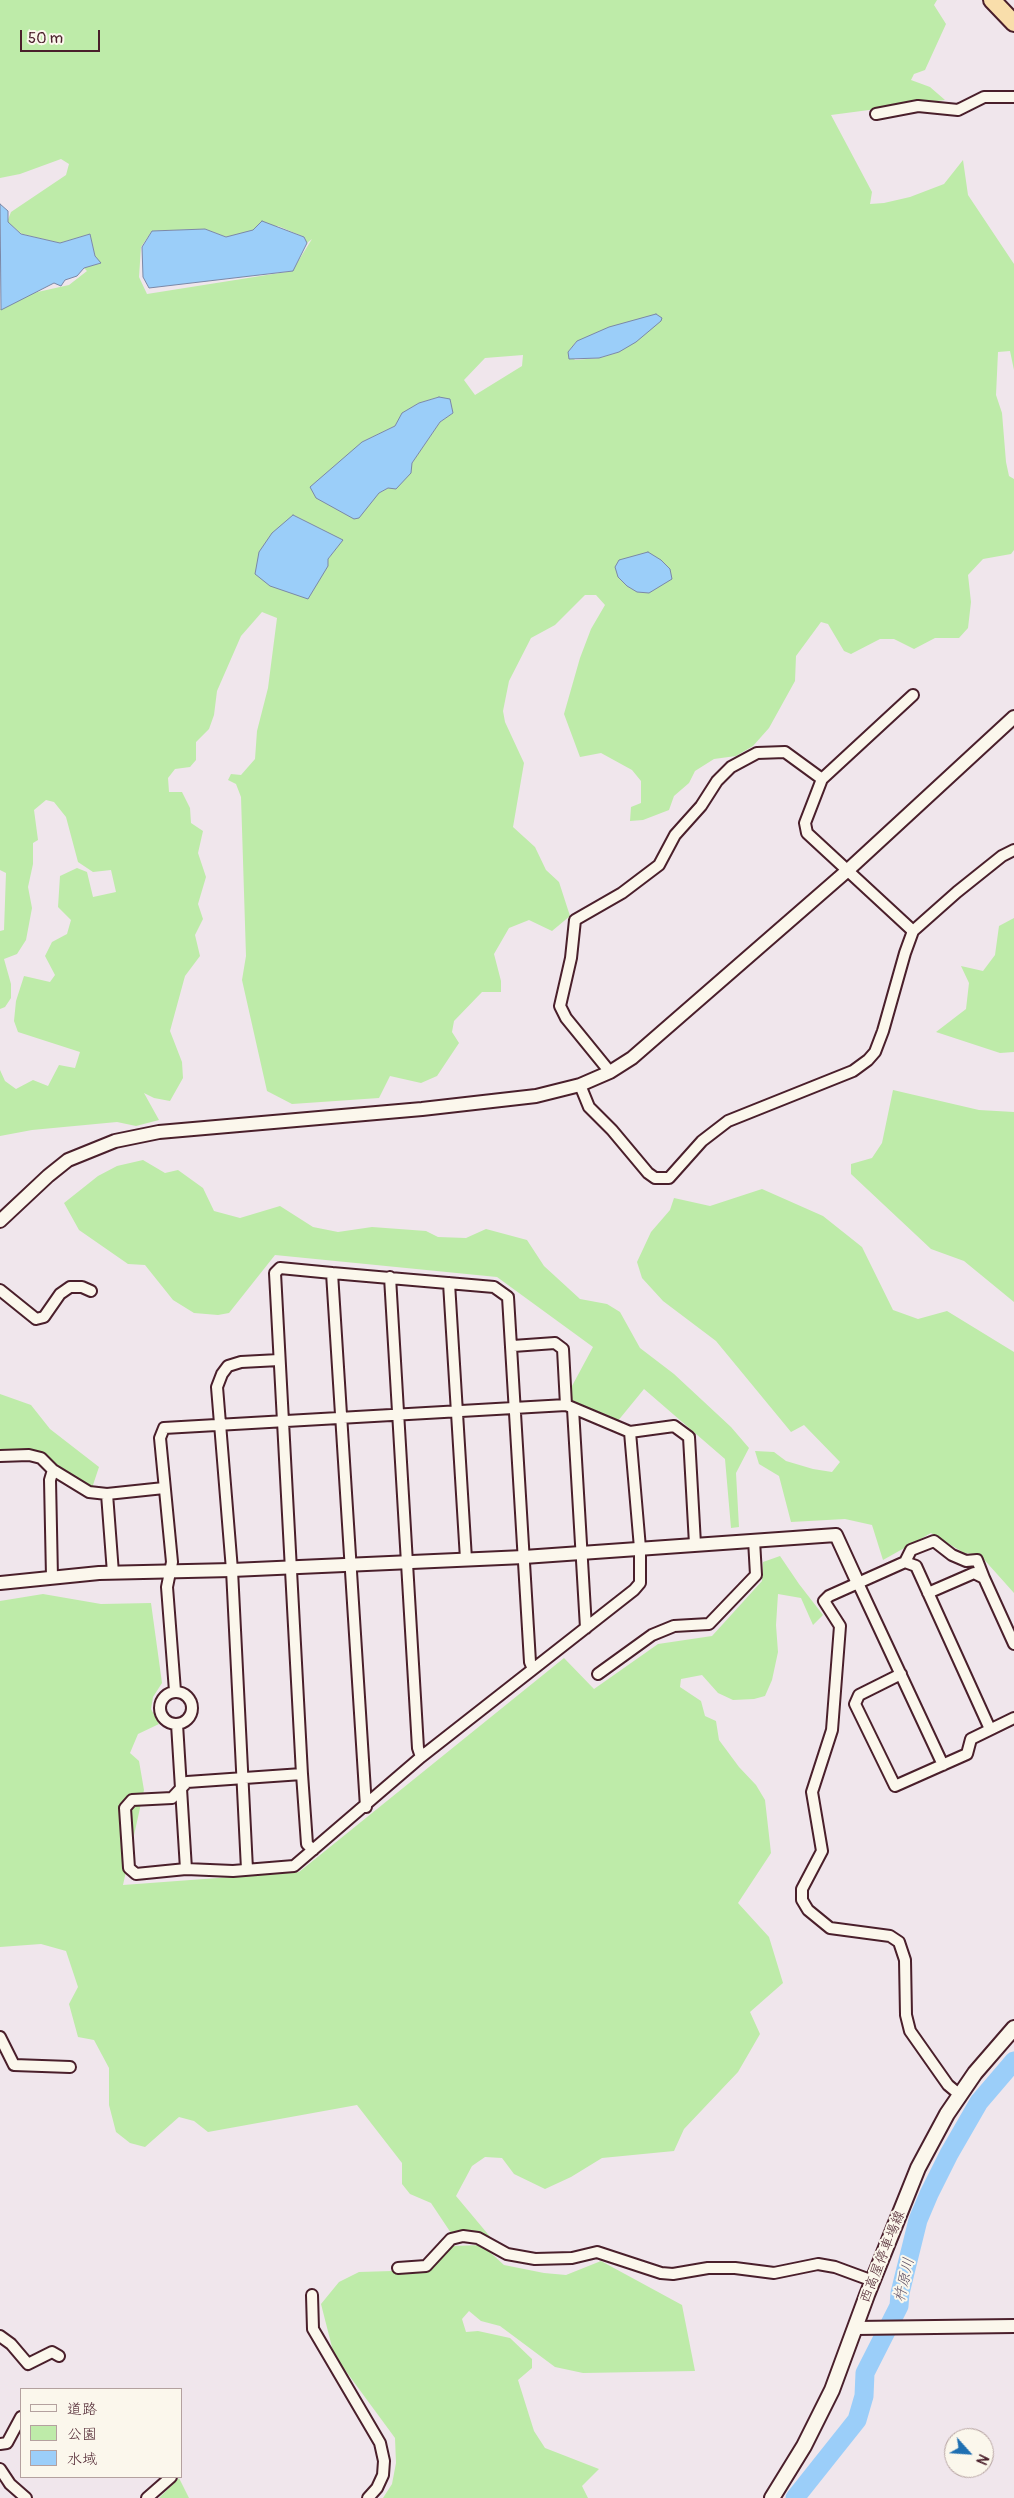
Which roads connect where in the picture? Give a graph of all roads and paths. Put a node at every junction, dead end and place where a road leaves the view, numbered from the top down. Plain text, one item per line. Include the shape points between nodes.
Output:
1 (992, 0) edge
2 (1014, 24) edge
3 (1014, 97) edge
4 (876, 114) dead end
5 (913, 695) dead end
6 (1014, 716) edge
7 (822, 779) junction
8 (1014, 850) edge
9 (848, 870) junction
10 (913, 930) junction
11 (610, 1072) junction
12 (580, 1085) junction
13 (0, 1221) edge
14 (332, 1273) junction
15 (390, 1277) junction
16 (448, 1283) junction
17 (0, 1290) edge
18 (91, 1291) dead end
19 (513, 1346) junction
20 (278, 1360) junction
21 (569, 1407) junction
22 (516, 1408) junction
23 (457, 1411) junction
24 (399, 1414) junction
25 (340, 1417) junction
26 (282, 1421) junction
27 (220, 1423) junction
28 (630, 1432) junction
29 (0, 1456) edge
30 (52, 1470) junction
31 (164, 1488) junction
32 (107, 1494) junction
33 (754, 1540) junction
34 (695, 1544) junction
35 (640, 1548) junction
36 (580, 1552) junction
37 (524, 1557) junction
38 (466, 1559) junction
39 (408, 1562) junction
40 (905, 1562) junction
41 (350, 1565) junction
42 (292, 1568) junction
43 (232, 1570) junction
44 (113, 1573) junction
45 (170, 1573) junction
46 (52, 1578) junction
47 (984, 1578) junction
48 (0, 1583) edge
49 (858, 1583) junction
50 (928, 1593) junction
51 (586, 1628) junction
52 (1014, 1644) edge
53 (533, 1669) junction
54 (598, 1674) dead end
55 (901, 1674) junction
56 (175, 1691) junction
57 (1014, 1718) edge
58 (177, 1724) junction
59 (990, 1729) junction
60 (421, 1757) junction
61 (943, 1765) junction
62 (302, 1774) junction
63 (242, 1778) junction
64 (181, 1789) junction
65 (366, 1807) junction
66 (313, 1850) junction
67 (186, 1869) junction
68 (246, 1869) junction
69 (1014, 2028) edge
70 (0, 2037) edge
71 (70, 2067) dead end
72 (960, 2095) junction
73 (398, 2268) dead end
74 (873, 2281) junction
75 (312, 2295) dead end
76 (1014, 2326) edge
77 (856, 2328) junction
78 (0, 2336) edge
79 (59, 2356) dead end
80 (20, 2419) edge
81 (0, 2444) edge
82 (0, 2469) edge
83 (170, 2478) edge
84 (26, 2498) edge
85 (147, 2498) edge
86 (368, 2498) edge
87 (772, 2498) edge

1 - 2 highway
3 - 4 street via 984,97 958,110 918,106
5 - 7 street
6 - 9 street
7 - 9 street via 804,826 807,833
7 - 11 street via 785,752 757,753 732,767 717,781 701,806 675,835 659,865 622,893 575,920 571,958 560,1006
8 - 10 street via 964,886
9 - 10 street
9 - 11 street via 632,1058
10 - 12 street via 883,1031 875,1052 868,1060 853,1071 728,1121 715,1129 669,1178 655,1178 648,1174 589,1107
11 - 12 street
12 - 13 street via 536,1096 159,1132 114,1141 68,1160
14 - 15 street
14 - 20 street via 280,1268 275,1273
14 - 25 street
15 - 16 street
15 - 24 street
16 - 19 street via 494,1287 508,1297
16 - 23 street
17 - 18 street via 36,1318 44,1317 60,1294 70,1287
19 - 21 street via 555,1343 563,1349
19 - 22 street
20 - 26 street
20 - 27 street via 240,1362 228,1366 217,1387
21 - 22 street
21 - 28 street
21 - 36 street
22 - 23 street
22 - 37 street
23 - 24 street
23 - 38 street
24 - 25 street
24 - 39 street
25 - 26 street
25 - 41 street
26 - 27 street
26 - 42 street
27 - 31 street via 164,1428 160,1438
27 - 43 street
28 - 34 street via 674,1426 689,1438
28 - 35 street
29 - 30 street via 41,1458
30 - 32 street via 89,1492
30 - 46 street
31 - 32 street
31 - 45 street via 172,1562
32 - 44 street
33 - 34 street
33 - 49 street via 836,1535
33 - 54 street via 756,1575 709,1624 674,1626 652,1635
34 - 35 street
35 - 36 street
35 - 51 street via 640,1583
36 - 37 street
36 - 51 street
37 - 38 street
37 - 53 street
38 - 39 street
39 - 41 street
39 - 60 street
40 - 47 street via 911,1550 934,1541 952,1555 966,1561 977,1560
40 - 49 street
40 - 50 street via 916,1566
41 - 42 street
41 - 65 street
42 - 43 street
42 - 62 street
43 - 45 street
43 - 63 street
44 - 45 street
44 - 46 street
45 - 56 street via 167,1587
46 - 48 street
47 - 50 street via 974,1573
47 - 52 street
49 - 55 street
49 - 72 street via 824,1601 840,1626 832,1730 812,1792 822,1851 802,1889 802,1900 808,1910 830,1928 890,1936 899,1942 905,1960 906,2015 910,2031 948,2085
50 - 59 street
51 - 53 street
53 - 60 street
55 - 61 street
55 - 61 street via 859,1695 855,1704 895,1786
56 - 58 street via 187,1696 192,1707 188,1719
56 - 58 street via 164,1697 160,1709 165,1720
57 - 59 street
58 - 64 street
59 - 61 street via 971,1739 967,1754
60 - 65 street
62 - 63 street
62 - 66 street via 307,1844
63 - 64 street via 187,1782
63 - 68 street
64 - 67 street
64 - 67 street via 172,1798 132,1800 125,1808 129,1868 136,1874
65 - 66 street
66 - 68 street via 294,1866
67 - 68 street
69 - 72 main road, 西高屋停車場線
70 - 71 street via 14,2064
72 - 74 main road, 西高屋停車場線 via 918,2168
73 - 74 street via 426,2266 451,2239 463,2236 478,2238 507,2254 536,2259 572,2258 597,2252 661,2273 735,2268 774,2274 818,2264
74 - 77 main road, 西高屋停車場線
75 - 86 street via 313,2329 380,2443 383,2475
76 - 77 street
77 - 87 main road, 西高屋停車場線 via 832,2390
78 - 79 street via 12,2344 28,2364 52,2352
80 - 81 street via 7,2443
82 - 84 street via 10,2484
83 - 85 street

